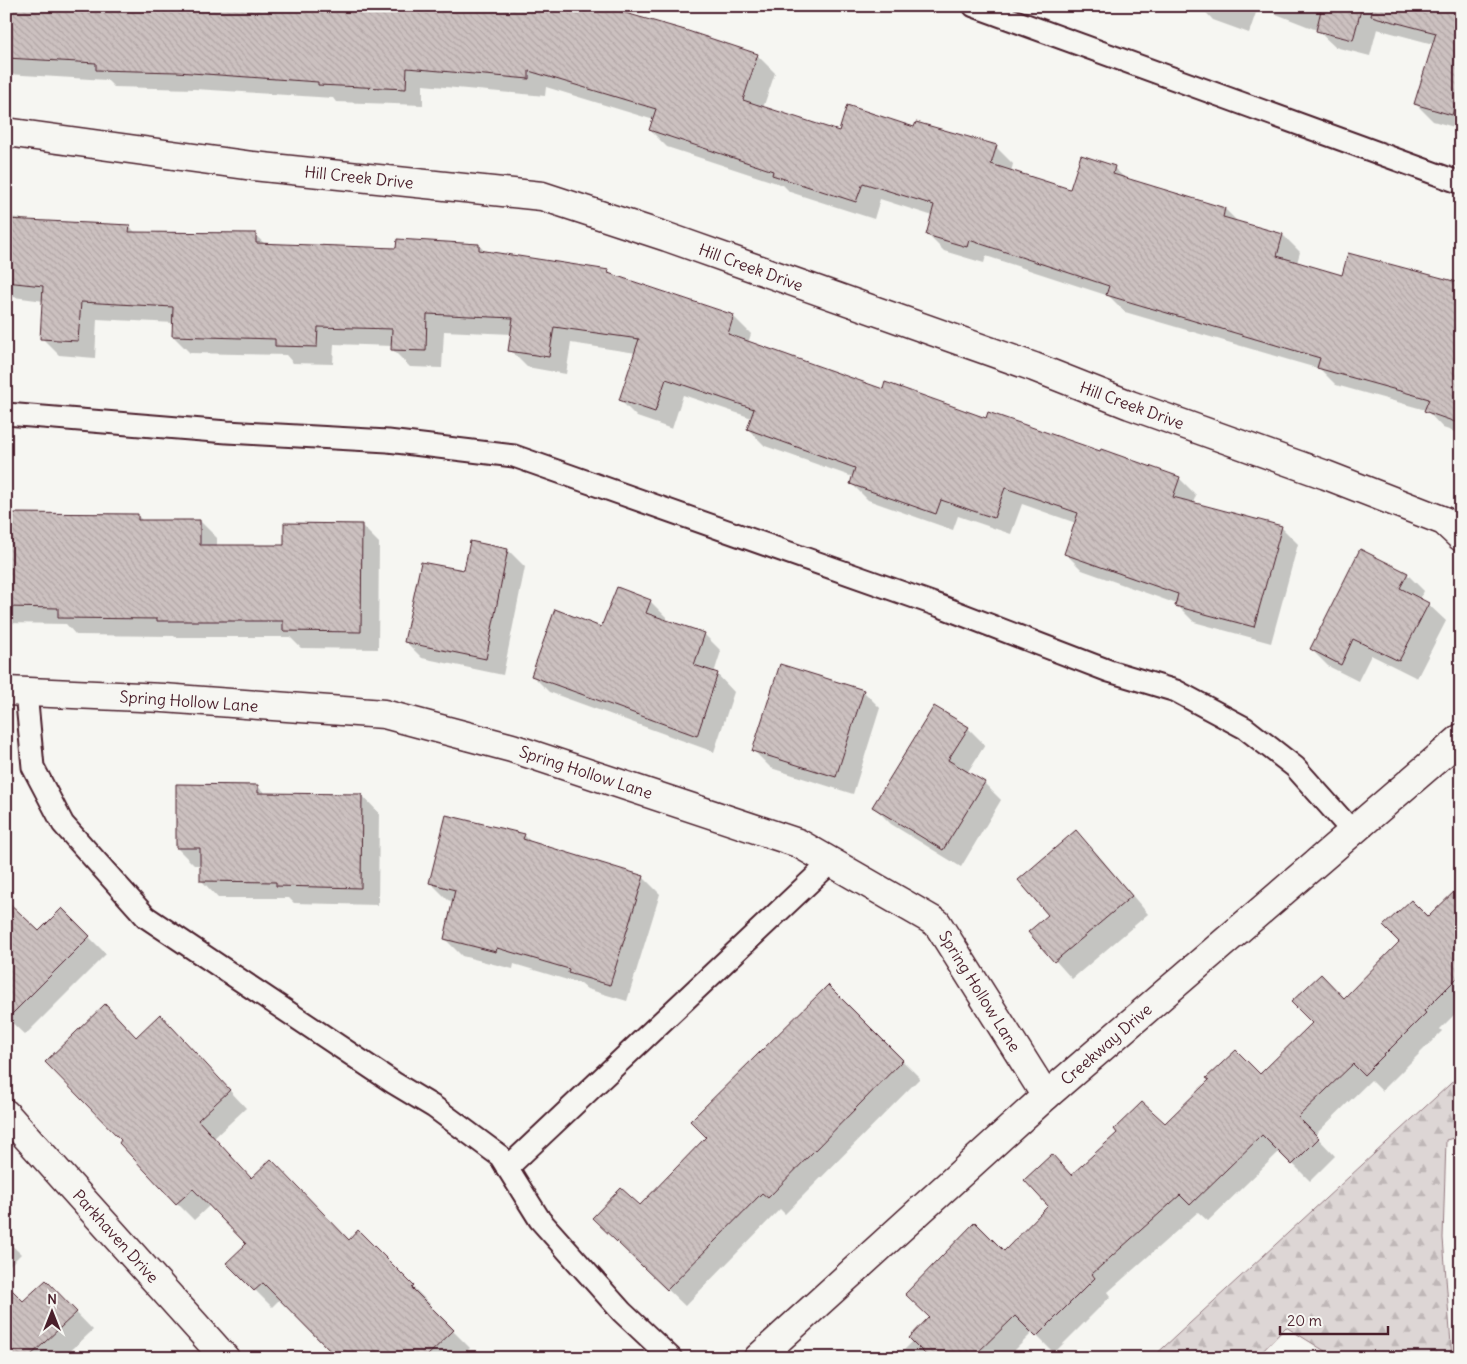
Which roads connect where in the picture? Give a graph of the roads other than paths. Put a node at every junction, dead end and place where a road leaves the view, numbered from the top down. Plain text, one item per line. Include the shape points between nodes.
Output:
1 (974, 6) edge
2 (6, 132) edge
3 (1461, 182) edge
4 (6, 414) edge
5 (1461, 537) edge
6 (16, 691) edge
7 (1461, 738) edge
8 (1352, 831) junction
9 (831, 862) junction
10 (1046, 1096) junction
11 (6, 1114) edge
12 (508, 1168) junction
13 (225, 1358) edge
14 (671, 1358) edge
15 (758, 1358) edge

1 - 3 lane
2 - 5 street, Hill Creek Drive via 253,166 542,196 1024,364 1326,475 1444,521
4 - 8 lane via 227,432 388,440 514,456 940,606 1109,671 1176,691 1245,728 1295,767
6 - 9 street, Spring Hollow Lane via 384,714 512,748 798,843
6 - 12 lane via 33,767 63,824 146,917 434,1107 500,1156
7 - 8 street, Creekway Drive
8 - 10 street, Creekway Drive
9 - 10 street, Spring Hollow Lane via 937,923
9 - 12 lane
10 - 15 street, Creekway Drive
11 - 13 street, Parkhaven Drive
12 - 14 lane via 540,1220 622,1312

